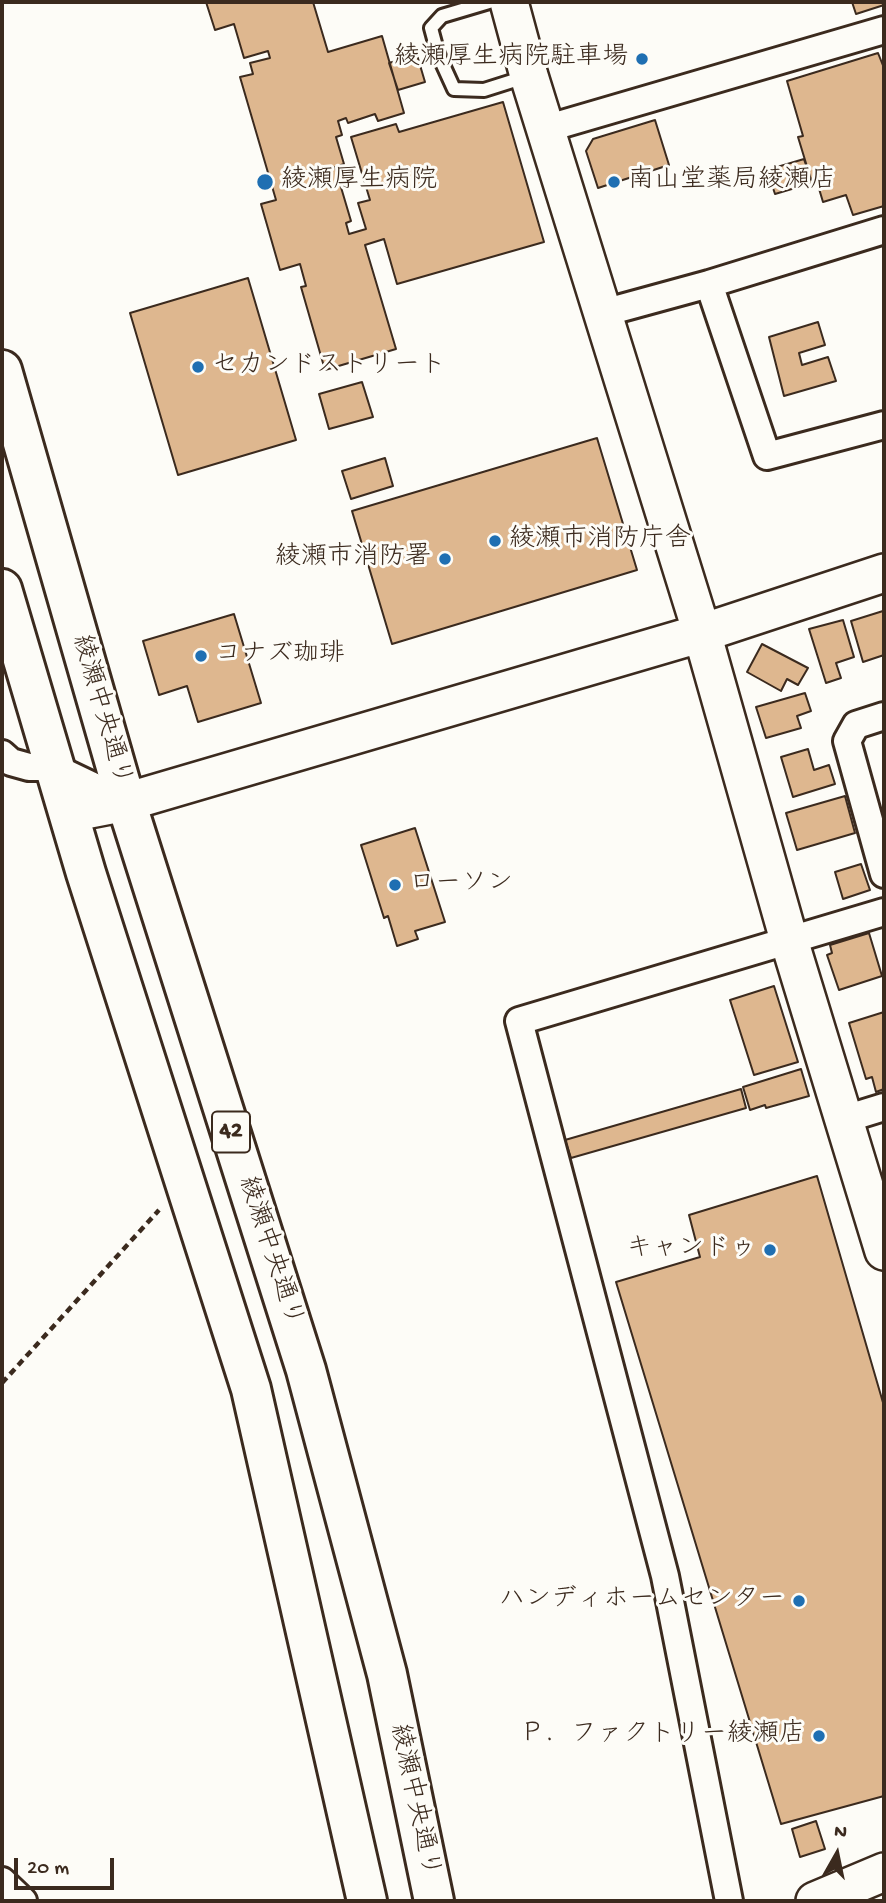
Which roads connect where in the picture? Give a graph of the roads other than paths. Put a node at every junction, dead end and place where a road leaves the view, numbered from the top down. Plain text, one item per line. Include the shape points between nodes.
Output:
1 (489, 2) edge
2 (509, 2) edge
3 (884, 30) edge
4 (529, 76) junction
5 (545, 129) junction
6 (884, 230) edge
7 (709, 284) junction
8 (603, 313) junction
9 (2, 370) edge
10 (884, 425) edge
11 (884, 573) edge
12 (2, 589) edge
13 (702, 633) junction
14 (884, 716) edge
15 (2, 754) edge
16 (53, 767) junction
17 (126, 802) junction
18 (69, 813) junction
19 (884, 874) edge
20 (884, 912) edge
21 (789, 940) junction
22 (884, 1107) edge
23 (845, 1119) junction
24 (884, 1251) edge
25 (884, 1872) edge
26 (2, 1881) edge
27 (23, 1901) edge
28 (367, 1901) edge
29 (434, 1901) edge
30 (729, 1901) edge
31 (815, 1901) edge

1 - 4 lane via 442,16 431,28 454,89 484,90
2 - 4 street
3 - 5 street
4 - 5 street
5 - 8 street
6 - 7 street
7 - 8 street
7 - 10 street via 767,456
8 - 13 street
9 - 17 main road, 綾瀬中央通り / 42
11 - 13 street
12 - 16 main road, 42
13 - 17 street
13 - 21 street
14 - 19 street via 856,725 847,741
15 - 16 street via 29,767
16 - 17 street
16 - 18 main road, 42
17 - 18 street
17 - 29 main road, 綾瀬中央通り / 42 via 306,1370 387,1674
18 - 28 main road, 42 via 251,1389
20 - 21 street
21 - 23 street
21 - 30 street via 519,1021 665,1576
22 - 23 street
23 - 24 street
25 - 31 street
26 - 27 street

